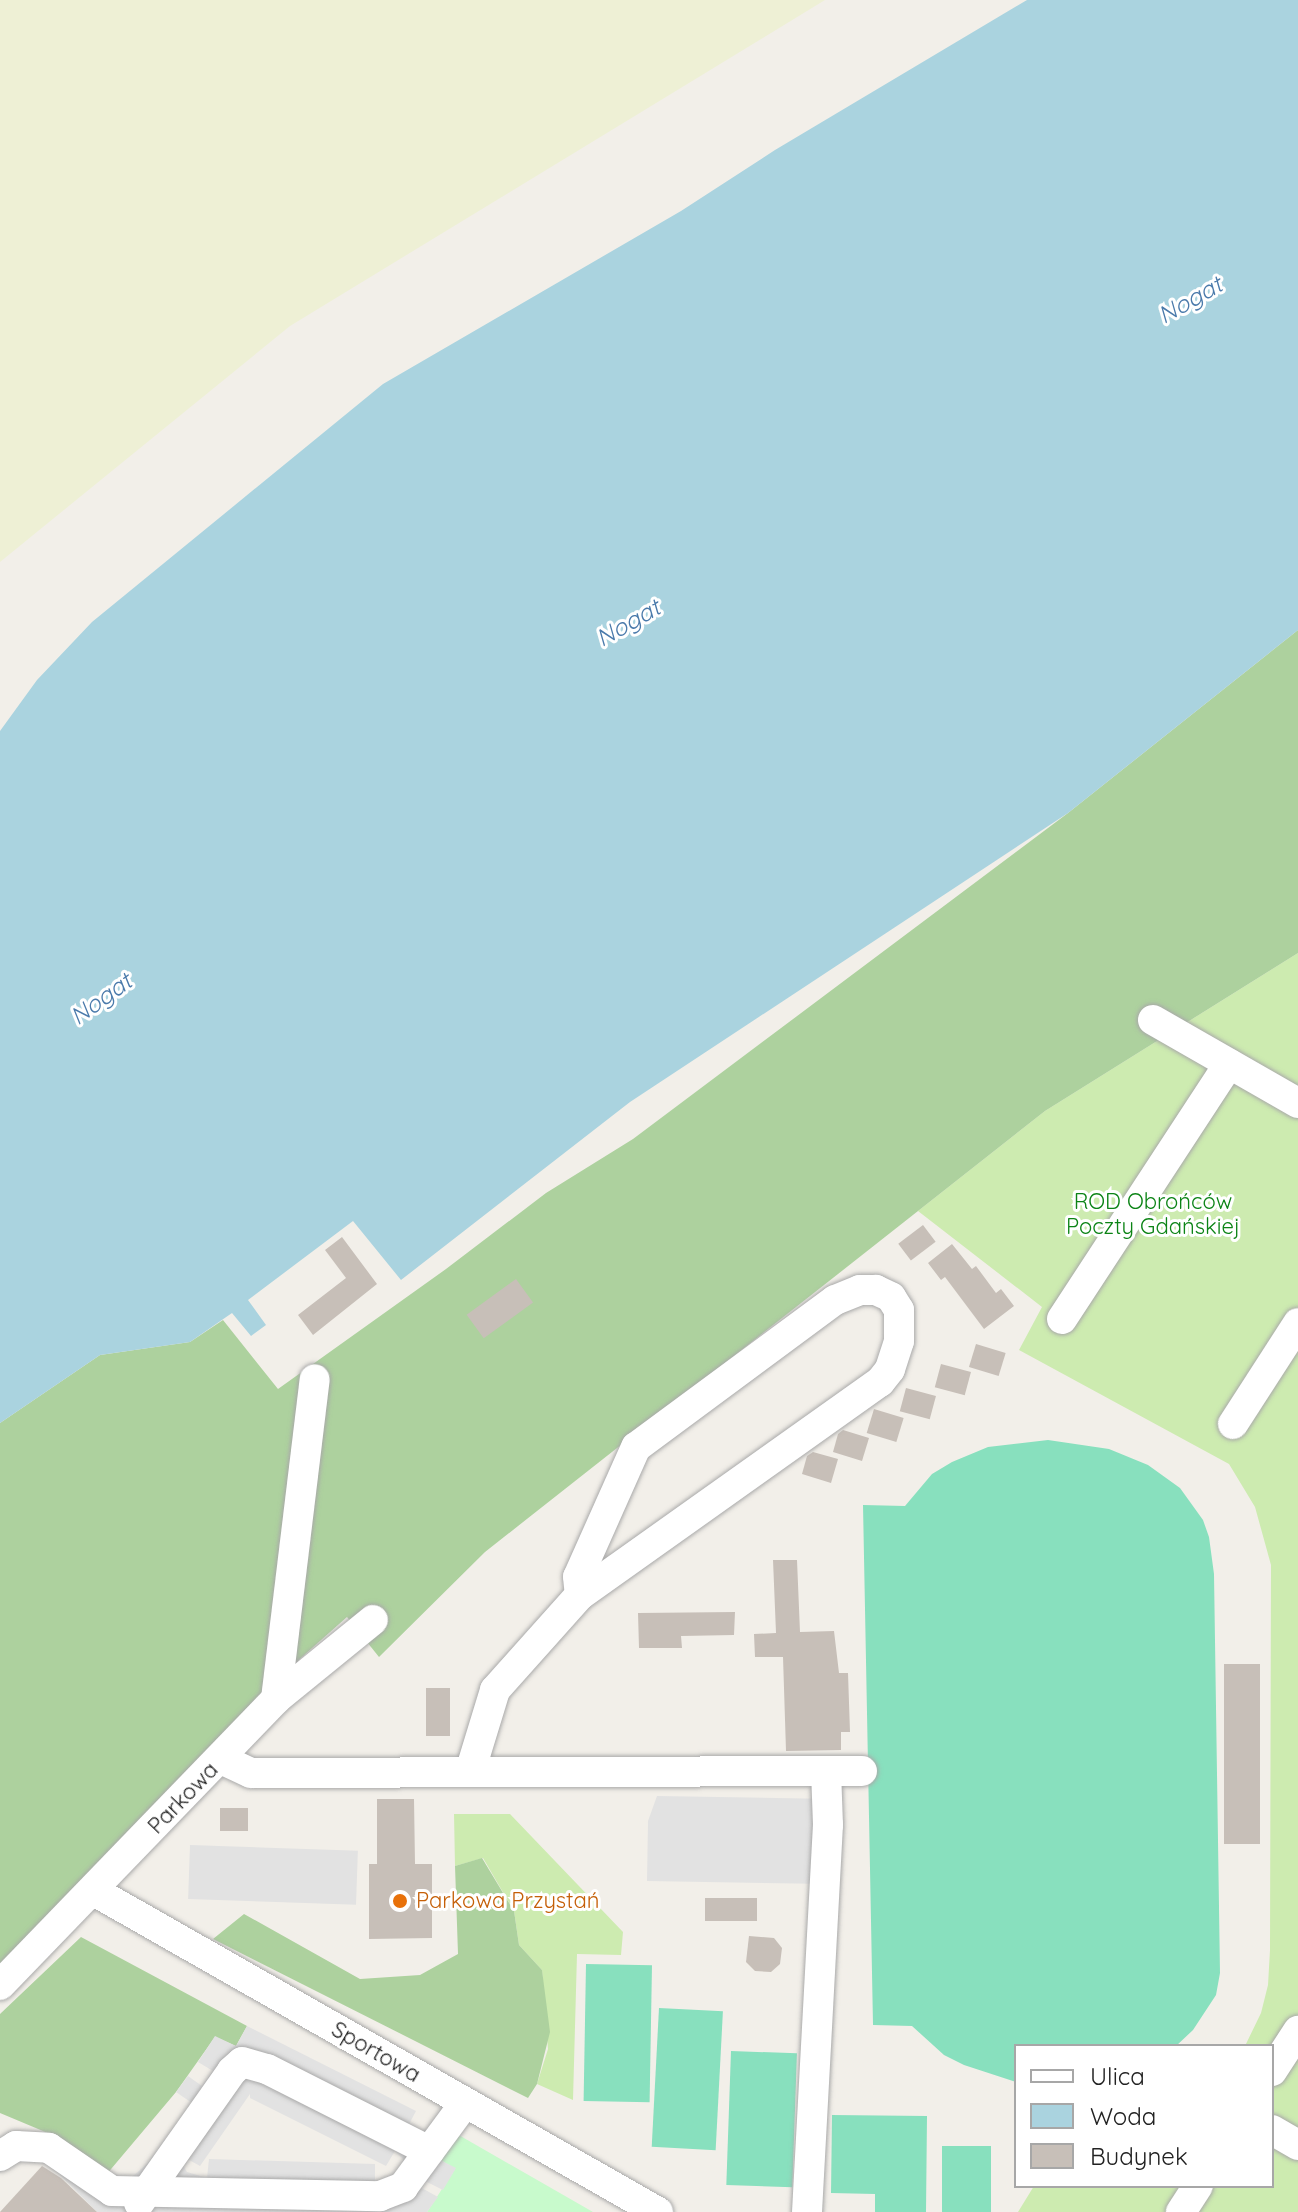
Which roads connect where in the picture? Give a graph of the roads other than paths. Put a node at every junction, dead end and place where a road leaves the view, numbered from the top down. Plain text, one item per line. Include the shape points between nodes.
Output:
1 (1153, 1020) dead end
2 (1229, 1064) junction
3 (1298, 1103) edge
4 (1062, 1319) dead end
5 (1298, 1323) edge
6 (315, 1379) dead end
7 (1233, 1424) dead end
8 (580, 1595) junction
9 (373, 1620) dead end
10 (276, 1699) junction
11 (221, 1759) junction
12 (826, 1771) junction
13 (862, 1771) dead end
14 (470, 1772) junction
15 (94, 1891) junction
16 (0, 1985) edge
17 (1298, 2031) edge
18 (1274, 2068) edge
19 (465, 2103) junction
20 (1274, 2131) edge
21 (1298, 2145) edge
22 (429, 2151) junction
23 (0, 2156) edge
24 (1197, 2188) edge
25 (139, 2202) edge
26 (658, 2212) edge
27 (807, 2212) edge
28 (1181, 2212) edge

1 - 2 street
2 - 3 street
2 - 4 street
5 - 7 street
6 - 10 street
8 - 8 street via 880,1382 899,1341 899,1310 891,1297 860,1290 835,1300 636,1447 578,1577
8 - 14 street via 495,1690
9 - 10 street, Parkowa
10 - 11 street, Parkowa
11 - 14 street via 251,1773
11 - 15 street, Parkowa
12 - 13 street
12 - 14 street
12 - 27 street via 828,1825
15 - 16 street, Parkowa
15 - 19 street, Sportowa
17 - 18 street
19 - 22 street
19 - 26 street, Sportowa
20 - 21 street
22 - 25 street via 403,2187 380,2196
22 - 25 street via 267,2069 242,2062
23 - 25 street via 16,2146 49,2148 112,2191
24 - 28 street

